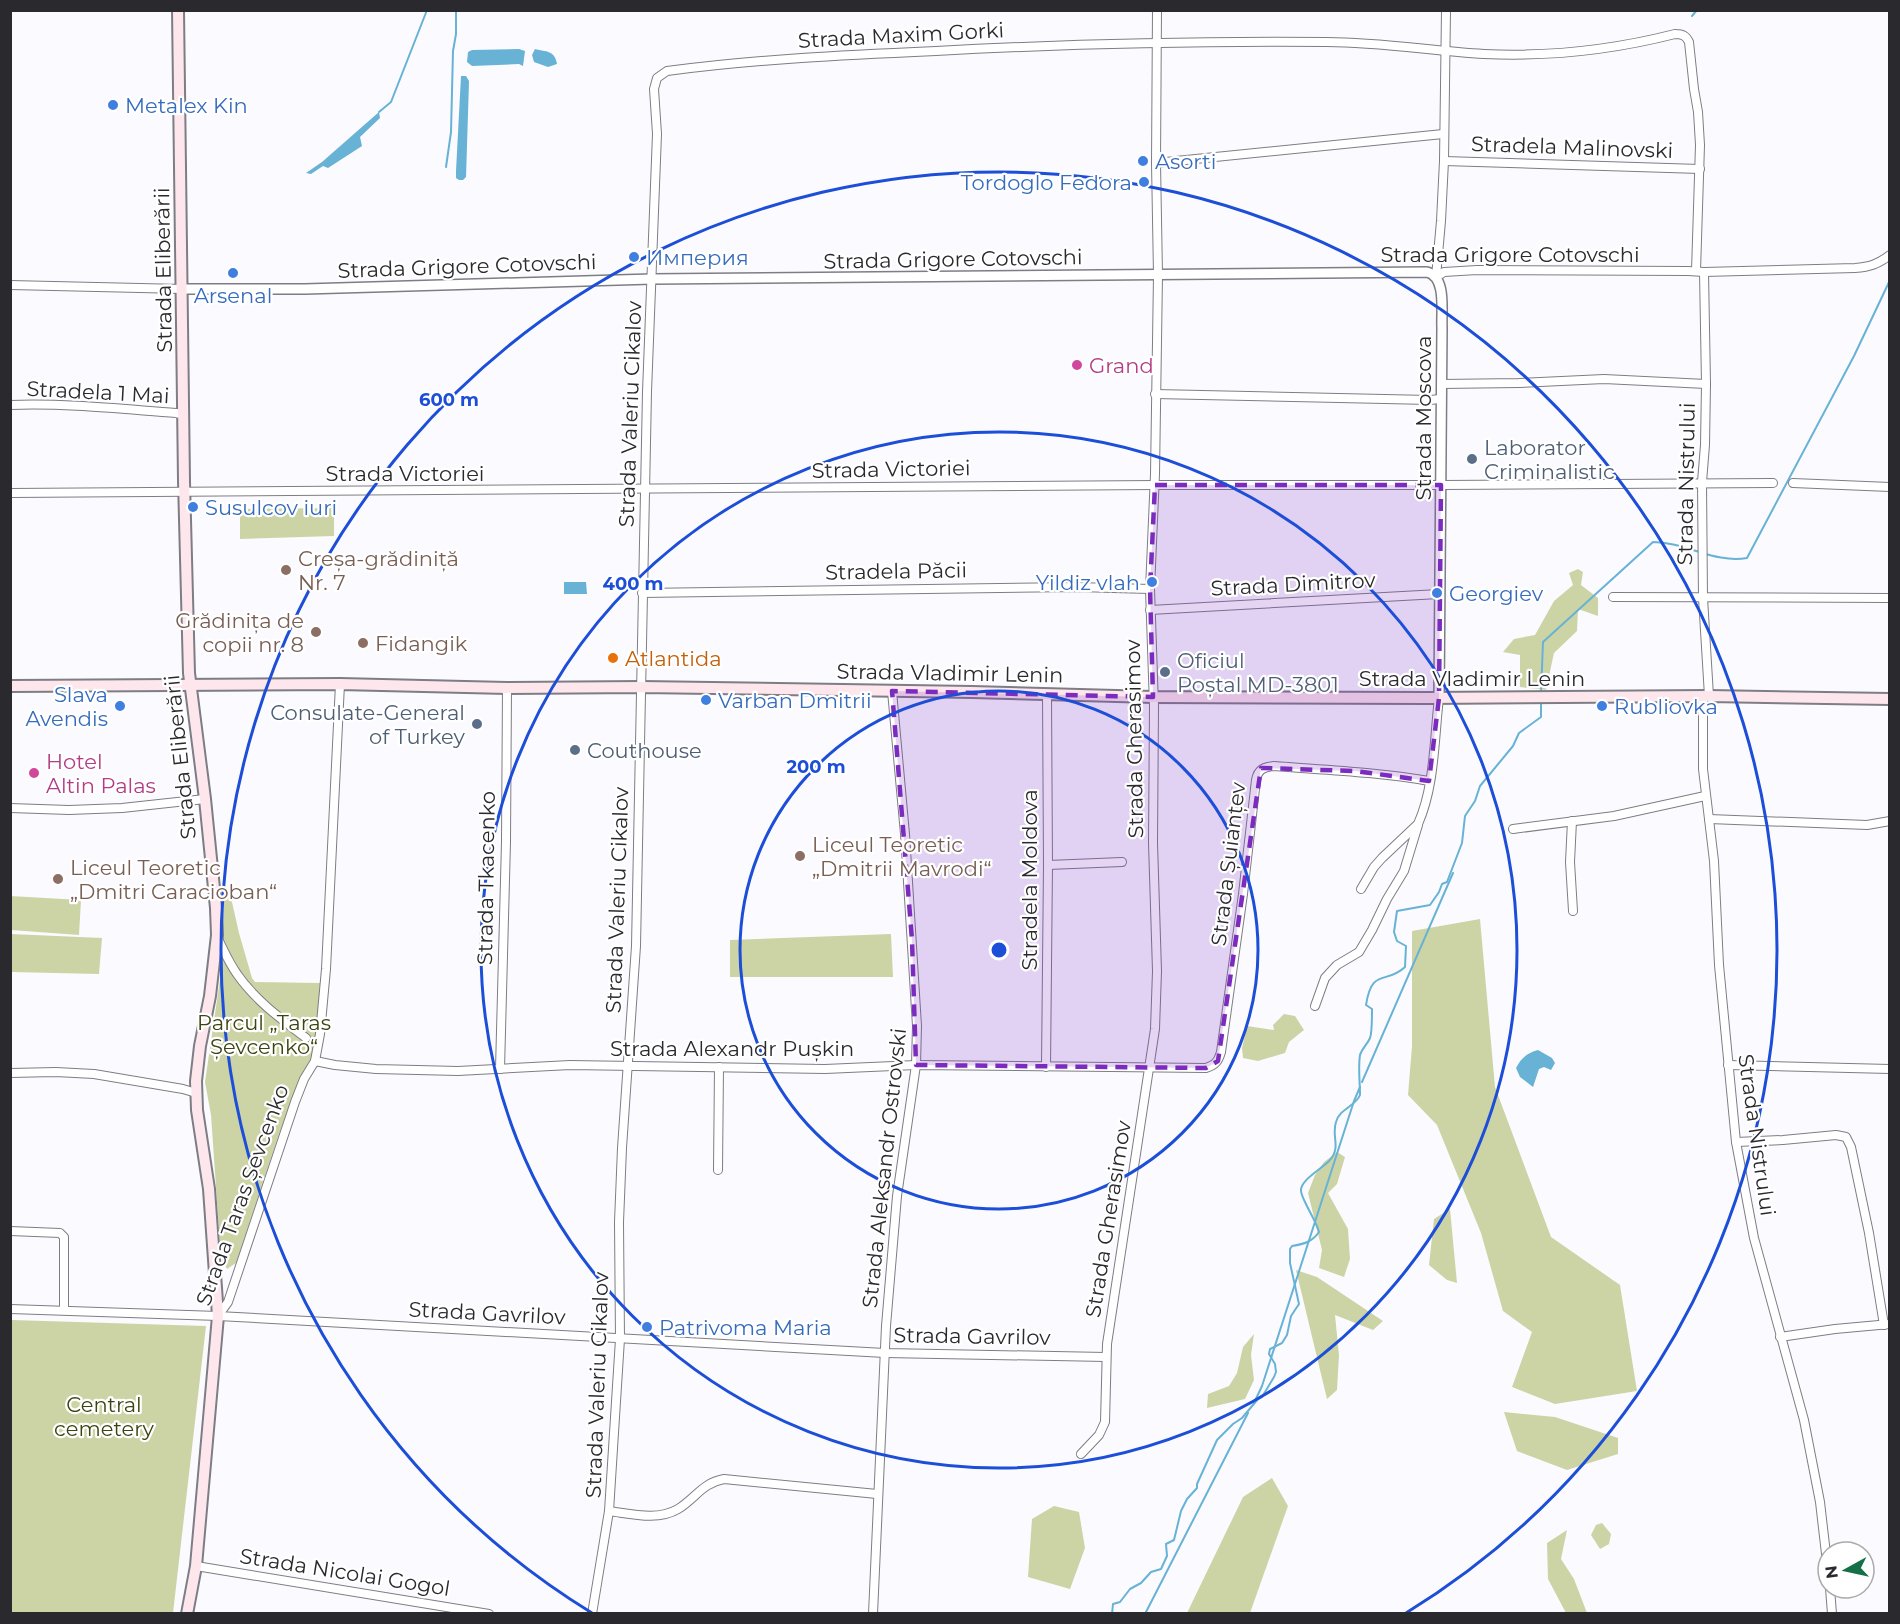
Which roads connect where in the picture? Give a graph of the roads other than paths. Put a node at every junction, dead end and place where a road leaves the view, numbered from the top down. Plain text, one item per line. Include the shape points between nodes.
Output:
1 (178, 10) edge
2 (1157, 10) edge
3 (1446, 10) edge
4 (1686, 36) joint
5 (1158, 42) junction
6 (1446, 51) junction
7 (657, 78) joint
8 (1443, 134) junction
9 (1444, 161) junction
10 (1156, 164) junction
11 (1700, 170) junction
12 (1890, 255) edge
13 (1700, 272) junction
14 (1158, 275) junction
15 (1436, 277) junction
16 (652, 279) junction
17 (10, 285) edge
18 (183, 288) junction
19 (1441, 384) junction
20 (1706, 384) junction
21 (1155, 394) junction
22 (1440, 399) junction
23 (10, 405) edge
24 (184, 415) junction
25 (1702, 482) junction
26 (1773, 483) dead end
27 (1793, 483) dead end
28 (1155, 485) junction
29 (1441, 485) junction
30 (1890, 487) edge
31 (646, 489) junction
32 (185, 492) junction
33 (10, 493) edge
34 (1150, 589) junction
35 (642, 593) junction
36 (1439, 594) junction
37 (1612, 597) dead end
38 (1703, 598) junction
39 (1890, 598) edge
40 (1150, 610) junction
41 (340, 684) junction
42 (190, 685) junction
43 (10, 686) edge
44 (642, 687) junction
45 (507, 688) junction
46 (891, 691) junction
47 (1047, 694) junction
48 (1706, 696) junction
49 (1153, 697) junction
50 (1439, 698) junction
51 (1890, 699) edge
52 (1429, 781) junction
53 (1705, 796) junction
54 (205, 799) junction
55 (10, 808) edge
56 (1708, 819) junction
57 (1572, 821) junction
58 (1890, 821) edge
59 (1418, 824) junction
60 (1513, 829) dead end
61 (1122, 862) dead end
62 (1048, 865) junction
63 (1360, 890) dead end
64 (1573, 911) dead end
65 (217, 935) junction
66 (1315, 1006) dead end
67 (306, 1038) dead end
68 (315, 1061) junction
69 (628, 1065) junction
70 (916, 1065) junction
71 (1728, 1065) junction
72 (719, 1067) junction
73 (1046, 1067) junction
74 (1149, 1068) junction
75 (500, 1069) junction
76 (1890, 1069) edge
77 (10, 1073) edge
78 (196, 1093) junction
79 (1736, 1142) junction
80 (718, 1170) dead end
81 (10, 1230) edge
82 (10, 1309) edge
83 (64, 1310) junction
84 (218, 1316) junction
85 (1887, 1324) edge
86 (1780, 1337) junction
87 (620, 1339) junction
88 (885, 1353) junction
89 (1106, 1357) junction
90 (1081, 1454) dead end
91 (877, 1494) junction
92 (609, 1511) junction
93 (1824, 1540) edge
94 (195, 1566) junction
95 (187, 1614) edge
96 (489, 1614) edge
97 (592, 1614) edge
98 (873, 1614) edge

1 - 18 main road, Strada Eliberării
2 - 5 street, Strada Gherasimov
3 - 6 street, Strada Moscova
4 - 6 street, Strada Maxim Gorki via 1676,34 1571,53
4 - 11 street, Strada Nistrului via 1691,48 1698,112
5 - 6 street, Strada Maxim Gorki via 1355,42
5 - 7 street, Strada Maxim Gorki via 763,60 667,71
5 - 10 street, Strada Gherasimov
6 - 8 street, Strada Moscova
7 - 16 street, Strada Valeriu Cikalov
8 - 9 street, Strada Moscova
8 - 10 street, Stradela Malinovski
9 - 11 street, Stradela Malinovski
9 - 15 street, Strada Moscova
10 - 14 street, Strada Gherasimov
11 - 13 street, Strada Nistrului
12 - 13 street, Strada Grigore Cotovschi via 1869,267
13 - 15 street, Strada Grigore Cotovschi via 1477,270 1444,272
13 - 20 street, Strada Nistrului
14 - 15 street, Strada Grigore Cotovschi via 1427,272
14 - 16 street, Strada Grigore Cotovschi
14 - 21 street, Strada Gherasimov
15 - 19 street, Strada Moscova via 1440,291
16 - 18 street, Strada Grigore Cotovschi via 305,290
16 - 31 street, Strada Valeriu Cikalov
17 - 18 street, Strada Grigore Cotovschi
18 - 24 main road, Strada Eliberării
19 - 20 street via 1604,379
19 - 22 street, Strada Moscova
20 - 25 street, Strada Nistrului
21 - 22 street
21 - 28 street, Strada Gherasimov
22 - 29 street, Strada Moscova
23 - 24 street, Stradela 1 Mai
24 - 32 main road, Strada Eliberării
25 - 26 street, Strada Victoriei
25 - 29 street, Strada Victoriei
25 - 38 street, Strada Nistrului
27 - 30 street
28 - 29 street, Strada Victoriei
28 - 31 street, Strada Victoriei
28 - 34 street, Strada Gherasimov
29 - 36 street, Strada Moscova
31 - 32 street, Strada Victoriei
31 - 35 street, Strada Valeriu Cikalov
32 - 33 street, Strada Victoriei
32 - 42 main road, Strada Eliberării
34 - 35 street, Stradela Păcii
34 - 40 street, Strada Gherasimov
35 - 44 street, Strada Valeriu Cikalov
36 - 40 street, Strada Dimitrov
36 - 50 street, Strada Moscova
37 - 38 street
38 - 39 street
38 - 48 street, Strada Nistrului
40 - 49 street, Strada Gherasimov
41 - 42 main road, Strada Vladimir Lenin
41 - 45 main road, Strada Vladimir Lenin
41 - 68 street, Strada Taras Șevcenko via 326,969
42 - 43 main road, Strada Vladimir Lenin
42 - 54 main road, Strada Eliberării
44 - 45 main road, Strada Vladimir Lenin
44 - 46 main road, Strada Vladimir Lenin
44 - 69 street, Strada Valeriu Cikalov via 636,946
45 - 75 street, Strada Tkacenko
46 - 47 main road, Strada Vladimir Lenin
46 - 70 street, Strada Aleksandr Ostrovski via 910,901
47 - 49 main road, Strada Vladimir Lenin
47 - 62 street, Stradela Moldova
48 - 50 main road, Strada Vladimir Lenin
48 - 51 main road, Strada Vladimir Lenin
48 - 53 street, Strada Nistrului
49 - 50 main road, Strada Vladimir Lenin
49 - 74 street, Strada Gherasimov via 1157,970
50 - 52 street, Strada Moscova
52 - 59 street, Strada Moscova
52 - 74 street, Strada Șuianțev via 1355,771 1274,766 1260,770 1218,1061 1206,1068
53 - 56 street, Strada Nistrului
53 - 57 street via 1642,811
54 - 55 street via 122,808
54 - 65 main road, Strada Eliberării
56 - 58 street via 1859,825
56 - 71 street, Strada Nistrului
57 - 60 street
57 - 64 street
59 - 63 street, Strada Moscova via 1382,858
59 - 66 street, Strada Moscova via 1404,871 1372,930 1359,952 1337,965 1325,978
61 - 62 street
62 - 73 street, Stradela Moldova
65 - 67 street via 230,964 250,990
65 - 78 main road, Strada Eliberării
68 - 75 street, Strada Alexandr Pușkin via 376,1069
68 - 84 street, Strada Taras Șevcenko via 295,1102 228,1302
69 - 72 street, Strada Alexandr Pușkin
69 - 75 street, Strada Alexandr Pușkin
69 - 87 street, Strada Valeriu Cikalov via 619,1222
70 - 72 street, Strada Alexandr Pușkin via 825,1069
70 - 73 street, Strada Alexandr Pușkin
70 - 88 street, Strada Aleksandr Ostrovski via 897,1196
71 - 76 street
71 - 79 street, Strada Nistrului
72 - 80 street
73 - 74 street, Strada Alexandr Pușkin
74 - 89 street, Strada Gherasimov
77 - 78 street via 94,1074
78 - 84 main road, Strada Eliberării via 209,1189
79 - 85 street via 1846,1137
79 - 86 street, Strada Nistrului via 1754,1239
81 - 83 street via 64,1236
82 - 83 street, Strada Gavrilov
83 - 84 street, Strada Gavrilov
84 - 87 street, Strada Gavrilov
84 - 94 main road, Strada Taras Șevcenko
85 - 86 street
86 - 93 street, Strada Nistrului via 1804,1420
87 - 88 street, Strada Gavrilov
87 - 92 street, Strada Valeriu Cikalov
88 - 89 street, Strada Gavrilov
88 - 91 street, Strada Aleksandr Ostrovski
89 - 90 street, Strada Gherasimov via 1105,1422
91 - 92 street via 724,1479 713,1481 679,1509 664,1515
91 - 98 street, Strada Aleksandr Ostrovski
92 - 97 street, Strada Valeriu Cikalov
94 - 95 main road, Strada Taras Șevcenko
94 - 96 street, Strada Nicolai Gogol

